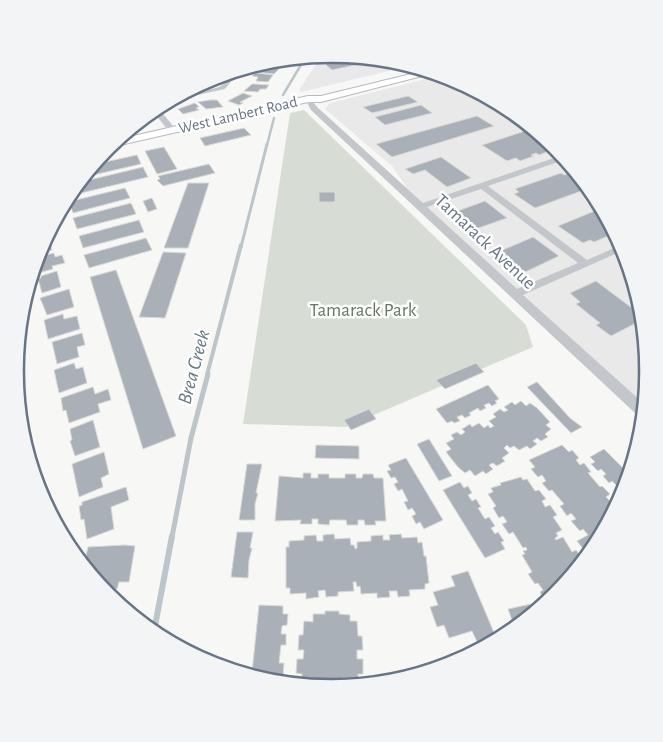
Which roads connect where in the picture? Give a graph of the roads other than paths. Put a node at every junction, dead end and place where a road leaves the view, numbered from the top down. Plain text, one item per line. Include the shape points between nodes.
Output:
1 (403, 72) edge
2 (416, 76) edge
3 (228, 82) edge
4 (196, 95) edge
5 (308, 99) junction
6 (161, 115) edge
7 (173, 131) junction
8 (127, 142) edge
9 (556, 161) edge
10 (482, 186) junction
11 (420, 207) junction
12 (615, 251) edge
13 (586, 264) junction
14 (515, 294) junction
15 (637, 407) edge

1 - 5 main road, West Lambert Road via 317,93
2 - 5 main road, West Lambert Road via 322,99
3 - 4 street via 223,88
5 - 7 main road, West Lambert Road
5 - 11 street, Tamarack Avenue
6 - 7 street
7 - 8 main road, West Lambert Road
9 - 10 street
10 - 11 street
10 - 13 street
11 - 14 street, Tamarack Avenue
12 - 13 street
13 - 14 street
14 - 15 street, Tamarack Avenue

